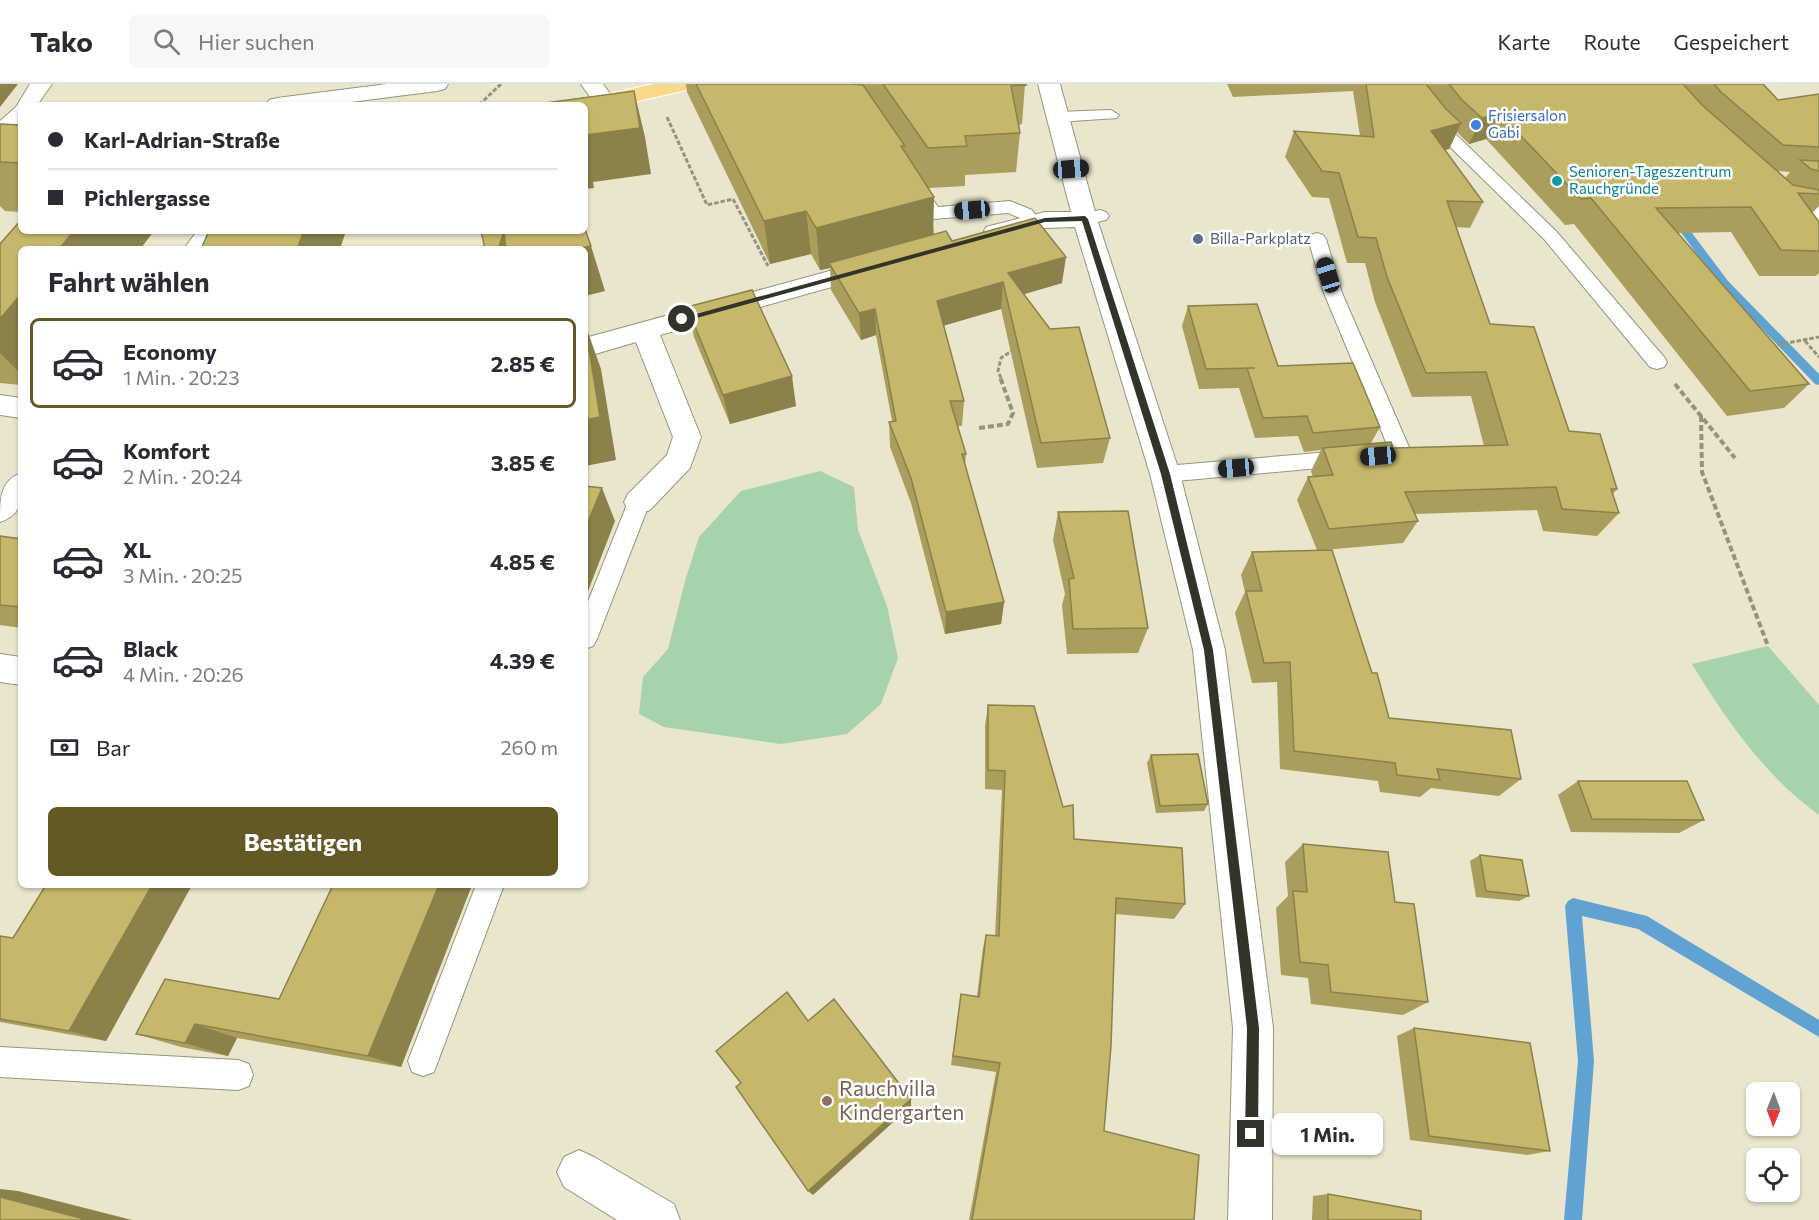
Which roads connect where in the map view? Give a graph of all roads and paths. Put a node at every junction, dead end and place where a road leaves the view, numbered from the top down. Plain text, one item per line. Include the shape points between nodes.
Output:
1 (40, 84) edge
2 (437, 84) edge
3 (501, 84) edge
4 (592, 84) edge
5 (683, 84) edge
6 (1049, 84) edge
7 (1406, 84) edge
8 (29, 102) edge
9 (300, 102) edge
10 (482, 102) edge
11 (595, 104) edge
12 (1111, 115) dead end
13 (666, 116) dead end
14 (1057, 117) junction
15 (908, 176) edge
16 (1760, 184) edge
17 (1819, 216) edge
18 (1092, 218) junction
19 (1032, 224) junction
20 (976, 238) edge
21 (1317, 239) dead end
22 (900, 260) edge
23 (771, 271) dead end
24 (645, 330) junction
25 (1819, 337) edge
26 (1805, 341) junction
27 (588, 347) edge
28 (1760, 348) edge
29 (1022, 349) edge
30 (1819, 357) edge
31 (1657, 362) joint
32 (0, 405) edge
33 (18, 408) edge
34 (1701, 416) junction
35 (978, 428) dead end
36 (1735, 458) dead end
37 (1166, 474) junction
38 (18, 488) edge
39 (639, 502) joint
40 (0, 510) edge
41 (588, 631) edge
42 (1768, 646) dead end
43 (0, 668) edge
44 (18, 671) edge
45 (489, 888) edge
46 (423, 1061) dead end
47 (0, 1062) edge
48 (238, 1075) dead end
49 (579, 1172) dead end
50 (658, 1220) edge
51 (1250, 1220) edge

1 - 8 street
2 - 9 street
3 - 10 path
4 - 11 street
5 - 11 main road
6 - 14 street
7 - 31 lane via 1442,130 1550,235
12 - 14 lane
13 - 23 path via 706,205 733,199
14 - 18 street
15 - 19 lane via 933,213 1010,207 1026,214
16 - 17 street via 1782,204 1810,207
18 - 19 street
18 - 37 street
19 - 20 street
21 - 37 lane via 1333,293 1401,454
22 - 24 street
24 - 27 street
24 - 39 street via 687,437 680,460
25 - 26 path
26 - 28 path
26 - 30 path
29 - 35 path via 1001,358 998,370 1013,413 1008,423
31 - 34 path
32 - 33 street
34 - 36 path
34 - 42 path via 1702,472
37 - 51 street via 1209,650 1253,1028
38 - 40 street
39 - 41 lane
43 - 44 street
45 - 46 lane
47 - 48 lane
49 - 50 street

